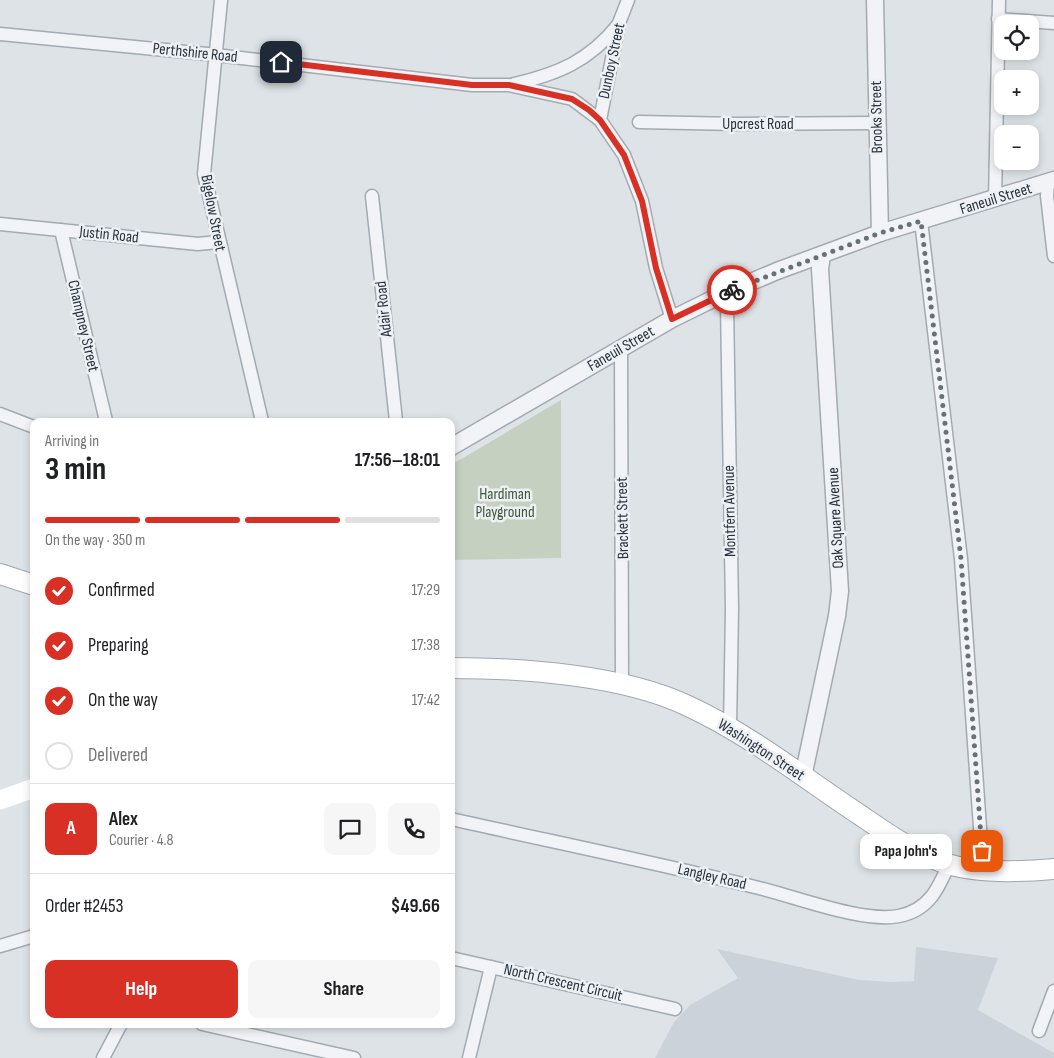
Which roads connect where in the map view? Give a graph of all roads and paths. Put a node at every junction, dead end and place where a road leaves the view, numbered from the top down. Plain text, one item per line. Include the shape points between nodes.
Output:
1 (221, 0) edge
2 (628, 0) edge
3 (875, 0) edge
4 (999, 0) edge
5 (998, 15) edge
6 (1039, 22) edge
7 (619, 23) junction
8 (1054, 23) edge
9 (0, 34) edge
10 (215, 55) junction
11 (997, 60) edge
12 (509, 85) junction
13 (600, 120) junction
14 (639, 122) dead end
15 (877, 123) junction
16 (1051, 181) edge
17 (372, 196) dead end
18 (995, 200) junction
19 (921, 221) junction
20 (0, 224) edge
21 (61, 230) junction
22 (880, 233) junction
23 (218, 242) junction
24 (822, 255) junction
25 (1054, 256) edge
26 (725, 293) junction
27 (672, 319) junction
28 (621, 350) junction
29 (0, 414) edge
30 (105, 418) edge
31 (261, 418) edge
32 (396, 418) edge
33 (30, 425) edge
34 (455, 445) edge
35 (0, 574) edge
36 (30, 583) edge
37 (455, 668) edge
38 (622, 685) junction
39 (730, 728) junction
40 (802, 777) junction
41 (30, 789) edge
42 (0, 800) edge
43 (455, 820) edge
44 (949, 864) junction
45 (1054, 869) edge
46 (983, 870) junction
47 (30, 937) edge
48 (0, 946) edge
49 (455, 959) edge
50 (491, 967) junction
51 (1054, 991) edge
52 (675, 1009) dead end
53 (119, 1028) edge
54 (220, 1028) edge
55 (1039, 1031) dead end
56 (103, 1058) edge
57 (354, 1058) edge
58 (469, 1058) edge

1 - 10 street, Bigelow Street
2 - 7 street, Dunboy Street
3 - 15 street, Brooks Street
4 - 5 street
6 - 8 street
7 - 12 street, Perthshire Road via 602,44 576,63 544,77
7 - 13 street, Dunboy Street
9 - 10 street, Perthshire Road
10 - 12 street, Perthshire Road via 472,85
10 - 23 street, Bigelow Street via 204,174
11 - 18 street
12 - 13 street, Perthshire Road via 572,99
13 - 27 street, Dunboy Street via 624,155 642,201 656,268
14 - 15 street, Upcrest Road
15 - 22 street, Brooks Street
16 - 18 street, Faneuil Street
16 - 25 street via 1047,196
17 - 32 street, Adair Road
18 - 19 street, Faneuil Street
19 - 22 street, Faneuil Street
19 - 46 street via 961,559
20 - 21 street, Justin Road
21 - 23 street, Justin Road via 198,244
21 - 30 street, Champney Street
22 - 24 street, Faneuil Street
23 - 31 street, Bigelow Street
24 - 26 street, Faneuil Street
24 - 40 street, Oak Square Avenue via 820,270 840,591
26 - 27 street, Faneuil Street
26 - 39 street, Montfern Avenue via 732,599
27 - 28 street, Faneuil Street
28 - 34 street, Faneuil Street
28 - 38 street, Brackett Street
29 - 33 street
35 - 36 main road
37 - 38 main road, Washington Street via 534,671
38 - 39 main road, Washington Street via 670,698
39 - 40 main road, Washington Street
40 - 44 main road, Washington Street via 885,832
41 - 42 main road
43 - 44 street, Langley Road via 885,918 901,916 936,894
44 - 46 main road, Washington Street
45 - 46 main road, Washington Street via 1022,872
47 - 48 street
49 - 50 street, North Crescent Circuit
50 - 52 street, North Crescent Circuit
50 - 58 street
51 - 55 street
53 - 56 street
54 - 57 street

